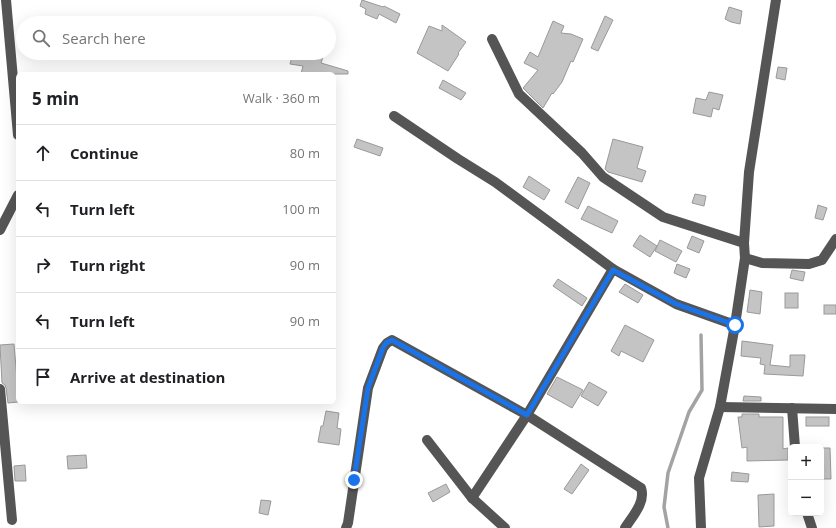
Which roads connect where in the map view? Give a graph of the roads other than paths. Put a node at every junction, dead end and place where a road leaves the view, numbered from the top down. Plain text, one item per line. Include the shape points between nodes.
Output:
1 (6, 0) edge
2 (776, 0) edge
3 (492, 40) dead end
4 (16, 112) edge
5 (394, 116) dead end
6 (16, 199) edge
7 (0, 230) edge
8 (836, 239) edge
9 (744, 243) junction
10 (745, 258) junction
11 (613, 270) junction
12 (735, 325) junction
13 (0, 389) edge
14 (720, 406) junction
15 (792, 408) junction
16 (836, 409) edge
17 (527, 415) junction
18 (427, 440) dead end
19 (794, 444) edge
20 (472, 498) junction
21 (808, 516) edge
22 (12, 520) dead end
23 (346, 528) edge
24 (505, 528) edge
25 (625, 528) edge
26 (701, 528) edge
27 (812, 528) edge

1 - 4 street
2 - 9 street via 749,172
3 - 9 street via 519,94 582,153 603,177 663,217
5 - 11 street via 495,182
6 - 7 street
8 - 10 street via 822,260 809,264 762,263
9 - 10 street
10 - 12 street
11 - 12 street via 676,304
11 - 17 street
12 - 14 street
13 - 22 street
14 - 15 street
14 - 26 street via 699,478
15 - 16 street
15 - 19 street
17 - 20 street
17 - 23 street via 392,340 386,343 368,388
17 - 25 street via 641,488 642,496 638,509
18 - 20 street
20 - 24 street
21 - 27 street

